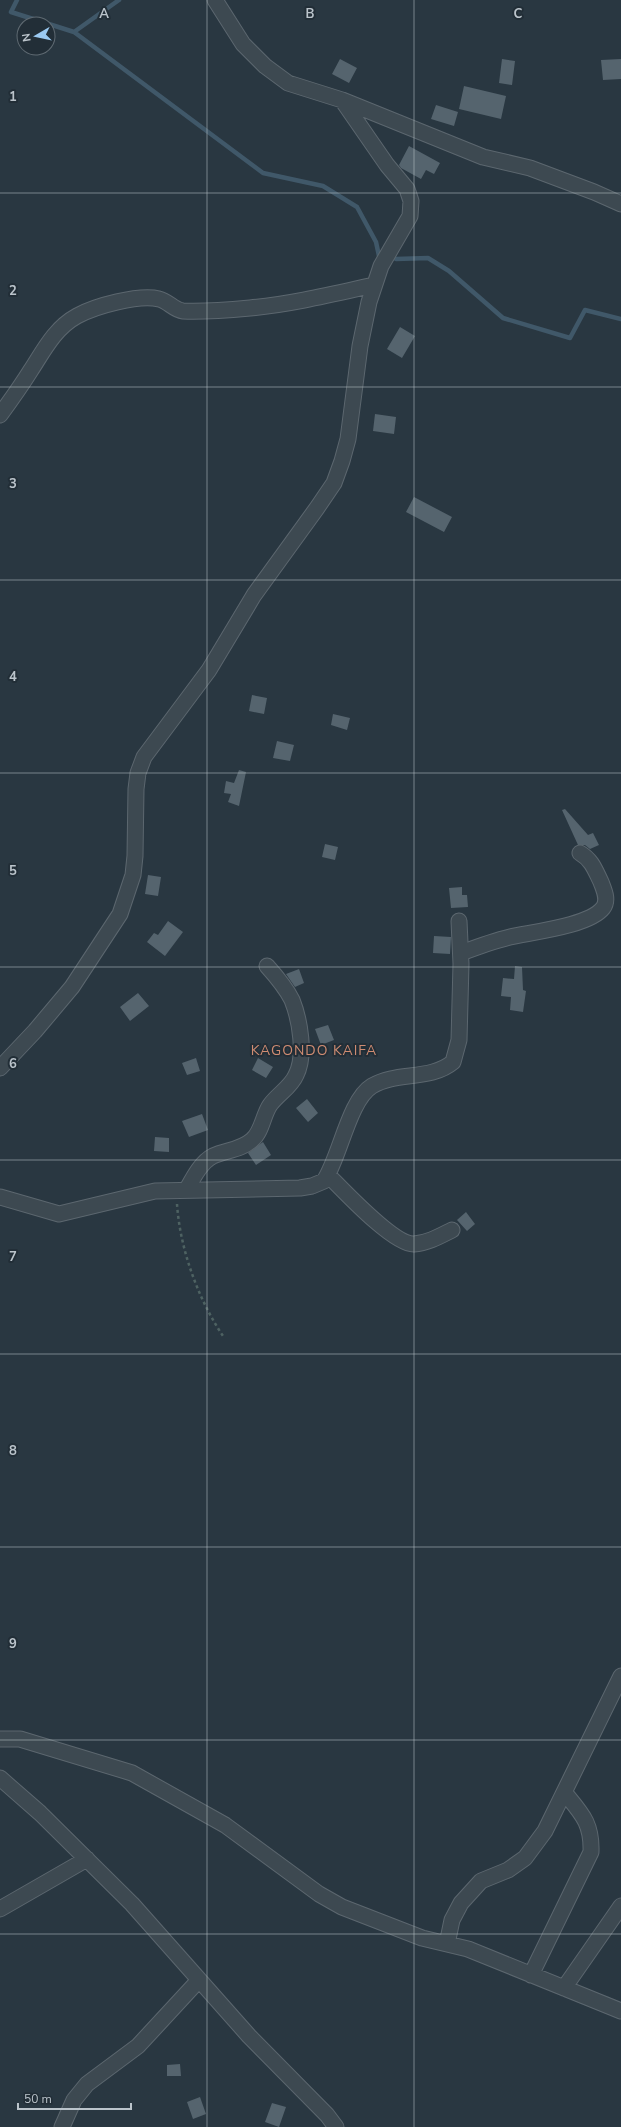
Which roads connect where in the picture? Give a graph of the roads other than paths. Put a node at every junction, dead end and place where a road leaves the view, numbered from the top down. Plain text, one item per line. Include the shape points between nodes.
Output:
1 (215, 0) edge
2 (342, 100) junction
3 (621, 204) edge
4 (374, 285) junction
5 (0, 415) edge
6 (580, 853) dead end
7 (458, 921) dead end
8 (461, 953) junction
9 (267, 966) dead end
10 (0, 1068) edge
11 (328, 1176) junction
12 (182, 1189) junction
13 (0, 1197) edge
14 (452, 1230) dead end
15 (621, 1676) edge
16 (0, 1739) edge
17 (0, 1778) edge
18 (564, 1792) junction
19 (87, 1859) junction
20 (621, 1906) edge
21 (0, 1909) edge
22 (447, 1944) junction
23 (531, 1975) junction
24 (199, 1980) junction
25 (564, 1988) junction
26 (621, 2011) edge
27 (62, 2127) edge
28 (336, 2127) edge

1 - 2 street via 243,44 265,66 288,83
2 - 3 street via 483,156 530,168
2 - 4 street via 410,196 410,216 381,266
4 - 5 street via 250,308 182,311 164,300 146,298 126,300 94,309 77,316 60,329 45,347
4 - 10 street via 360,346 348,439 334,483 254,595 209,670 144,758 138,773 136,789 135,856 131,881 120,914 72,987
6 - 8 street via 594,866 605,893 603,907 598,913 588,919 551,930 511,937
7 - 8 street
8 - 11 street via 459,1040 453,1062 439,1071 372,1086 364,1094 352,1115
9 - 12 street via 292,1000 296,1015 301,1038 300,1064 296,1075 268,1108 254,1139 241,1147 212,1157
11 - 12 street via 324,1181 300,1188
11 - 14 street via 387,1232 404,1242 413,1244 434,1239
12 - 13 street via 149,1192 59,1214
15 - 18 street
16 - 22 street via 20,1739 72,1757 132,1773 225,1825 319,1894 342,1907 422,1938
17 - 19 street
18 - 22 street via 545,1831 525,1858 508,1870 480,1881 461,1903 452,1920
18 - 23 street via 589,1824 591,1852
19 - 21 street
19 - 24 street via 132,1904
20 - 25 street
22 - 23 street via 468,1949
23 - 25 street
24 - 27 street via 138,2046 87,2084 74,2100
24 - 28 street
25 - 26 street

